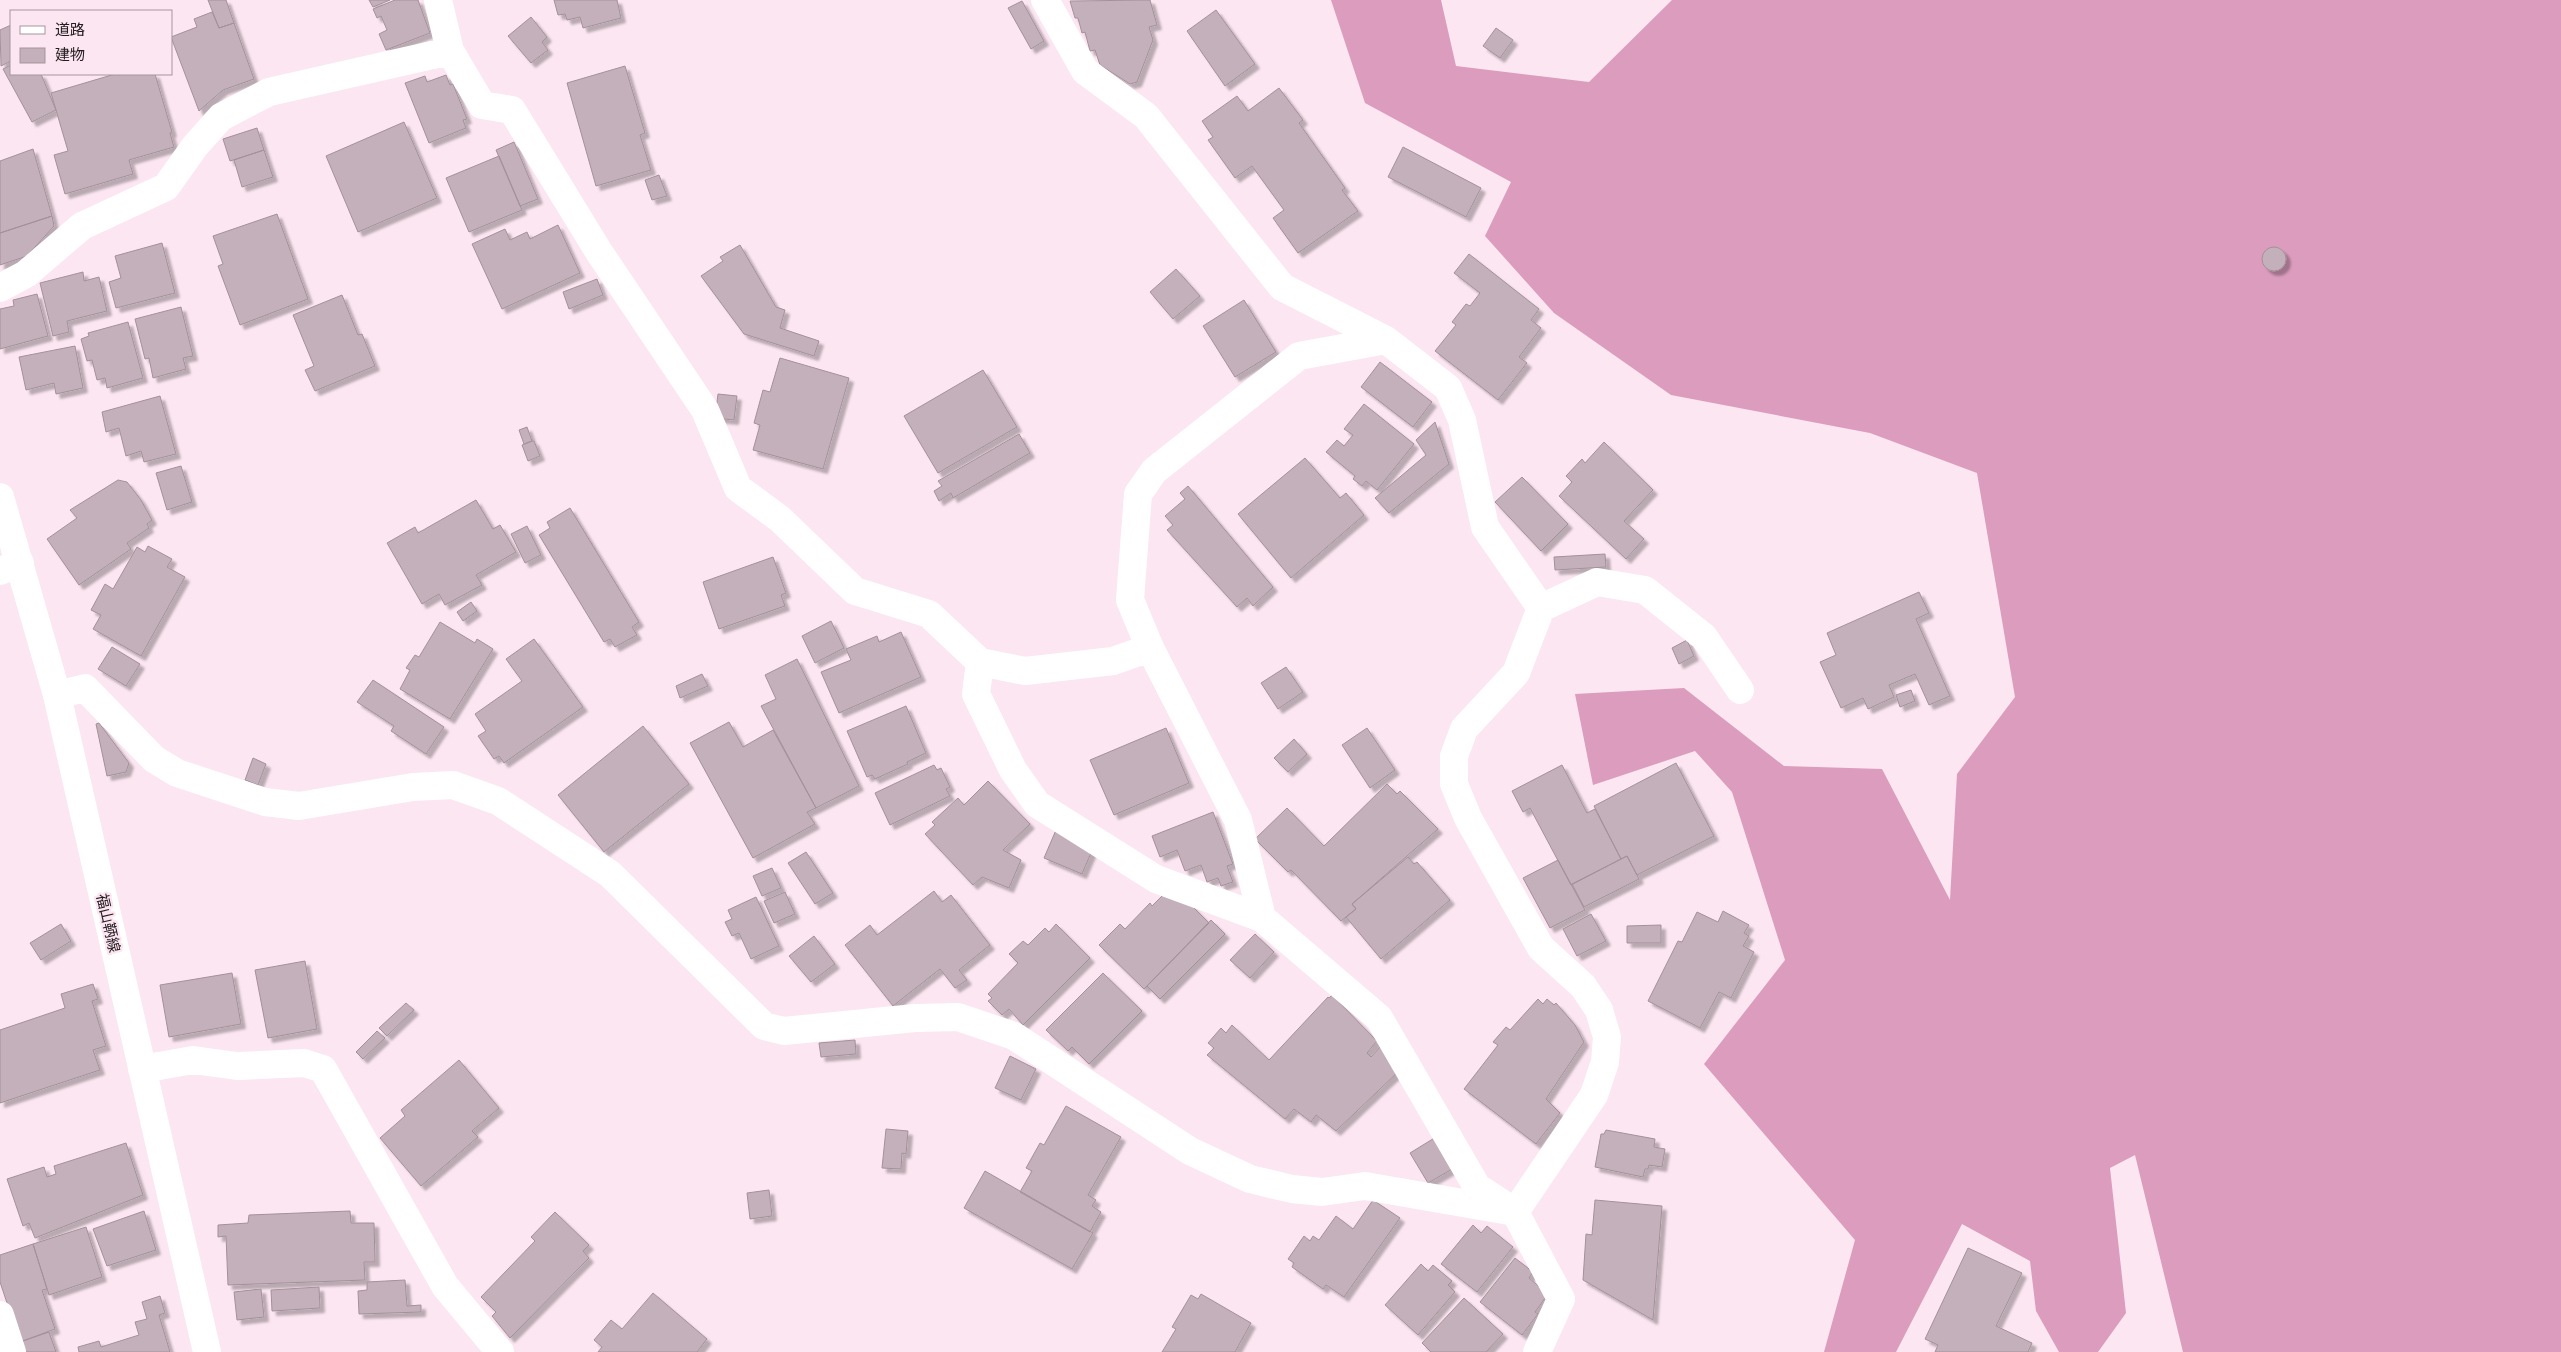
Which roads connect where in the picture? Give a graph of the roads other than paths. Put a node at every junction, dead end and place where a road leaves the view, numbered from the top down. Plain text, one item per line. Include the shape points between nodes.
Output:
1 (438, 0) edge
2 (1045, 0) edge
3 (450, 51) junction
4 (0, 288) edge
5 (1386, 340) junction
6 (0, 497) edge
7 (10, 567) edge
8 (1542, 608) junction
9 (1150, 648) junction
10 (980, 662) junction
11 (1740, 690) dead end
12 (57, 695) junction
13 (1262, 918) junction
14 (142, 1070) junction
15 (1515, 1212) junction
16 (0, 1315) edge
17 (12, 1352) edge
18 (207, 1352) edge
19 (500, 1352) edge
20 (1537, 1352) edge

1 - 3 street
2 - 5 street via 1085,71 1146,116 1282,287
3 - 4 street via 269,92 221,117 166,186 82,226 26,274
3 - 10 street via 482,105 512,110 599,252 705,410 738,488 780,519 854,591 929,614
5 - 8 street via 1448,388 1462,420 1486,527
5 - 9 street via 1299,356 1154,471 1138,494 1130,600
6 - 7 street, 福山鞆線
7 - 12 street, 福山鞆線
8 - 11 street via 1597,582 1645,590 1704,637
8 - 15 street via 1516,673 1464,729 1454,756 1454,784 1468,818 1541,948 1583,986 1599,1010 1607,1037 1605,1062 1594,1095
9 - 10 street via 1113,661 1025,671
9 - 13 street via 1238,820
10 - 13 street via 976,694 1014,770 1037,804 1156,879
12 - 14 street, 福山鞆線
12 - 15 street via 85,688 154,759 177,773 265,802 299,806 413,787 453,785 498,801 610,874 764,1026 784,1030 958,1017 1014,1036 1190,1151 1250,1178 1292,1189 1322,1192 1365,1186
13 - 15 street via 1379,1018 1477,1187
14 - 18 street, 福山鞆線
14 - 19 street via 193,1060 237,1066 304,1063 323,1069 445,1286
15 - 20 street via 1561,1298
16 - 17 street

